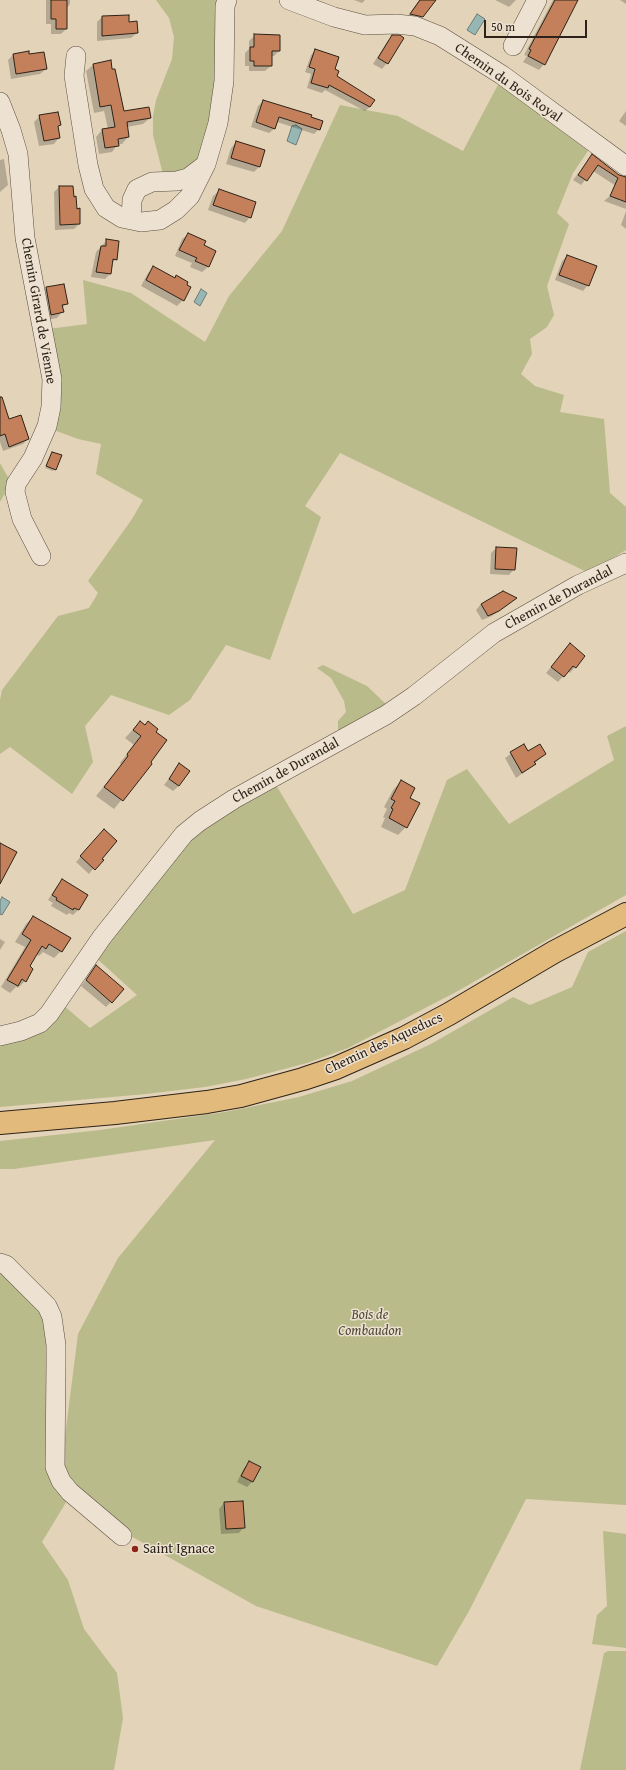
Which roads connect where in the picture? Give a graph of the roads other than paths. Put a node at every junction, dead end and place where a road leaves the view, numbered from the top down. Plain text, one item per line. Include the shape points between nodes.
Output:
1 (227, 0) edge
2 (288, 0) edge
3 (536, 0) edge
4 (513, 46) dead end
5 (76, 56) dead end
6 (0, 102) edge
7 (206, 164) junction
8 (626, 166) edge
9 (131, 220) junction
10 (41, 556) dead end
11 (626, 563) edge
12 (626, 914) edge
13 (0, 1036) edge
14 (0, 1123) edge
15 (0, 1263) edge
16 (122, 1536) dead end

1 - 7 street via 224,81 218,123
2 - 8 street, Chemin du Bois Royal via 334,17 366,25 414,26 440,36 502,75
3 - 4 street
5 - 9 street via 74,76 94,189 106,208 122,218
6 - 10 street, Chemin Girard de Vienne via 12,130 18,154 25,238 52,379 47,426 33,458 16,484 15,492 22,520
7 - 9 street via 190,196 176,210 160,220
7 - 9 street via 188,178 152,182 137,189 132,200
11 - 13 street, Chemin de Durandal via 578,585 494,633 386,715 234,799 200,821 184,834 102,937 49,1014 40,1023
12 - 14 main road, Chemin des Aqueducs via 404,1038 336,1068 241,1096 207,1102
15 - 16 street via 6,1265 47,1306 53,1322 56,1365 55,1468 70,1492

